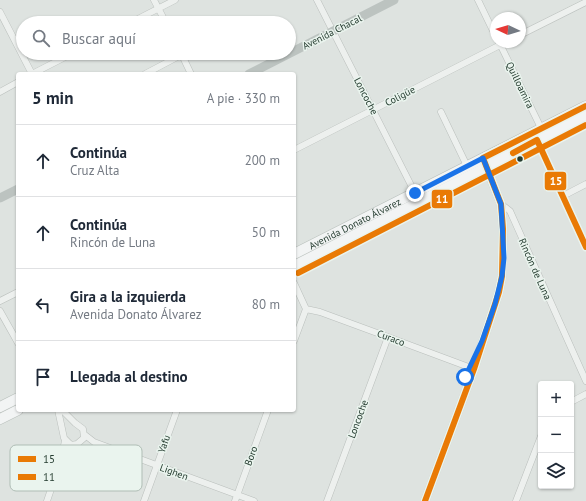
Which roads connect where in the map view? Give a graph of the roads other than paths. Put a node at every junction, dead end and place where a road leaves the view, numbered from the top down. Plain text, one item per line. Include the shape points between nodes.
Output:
1 (154, 0) edge
2 (175, 0) edge
3 (317, 0) edge
4 (394, 0) edge
5 (478, 0) edge
6 (586, 2) edge
7 (158, 8) junction
8 (0, 12) edge
9 (143, 16) edge
10 (162, 16) edge
11 (490, 25) edge
12 (333, 31) junction
13 (526, 32) edge
14 (16, 43) edge
15 (492, 48) edge
16 (504, 48) edge
17 (296, 50) edge
18 (25, 60) edge
19 (59, 60) edge
20 (170, 60) edge
21 (184, 60) edge
22 (276, 60) edge
23 (31, 72) edge
24 (36, 72) edge
25 (149, 72) edge
26 (190, 72) edge
27 (253, 72) edge
28 (16, 83) edge
29 (0, 92) edge
30 (586, 106) edge
31 (373, 110) junction
32 (441, 112) dead end
33 (586, 116) edge
34 (541, 128) junction
35 (537, 140) junction
36 (296, 149) edge
37 (485, 163) junction
38 (467, 166) junction
39 (586, 184) edge
40 (16, 190) edge
41 (415, 193) junction
42 (563, 196) junction
43 (0, 198) edge
44 (501, 204) junction
45 (586, 247) edge
46 (296, 253) edge
47 (296, 265) edge
48 (296, 287) edge
49 (16, 293) edge
50 (0, 301) edge
51 (306, 309) junction
52 (0, 311) edge
53 (296, 336) edge
54 (388, 337) junction
55 (16, 339) edge
56 (472, 368) junction
57 (586, 381) edge
58 (586, 394) edge
59 (16, 399) edge
60 (574, 400) edge
61 (0, 408) edge
62 (16, 411) edge
63 (58, 412) edge
64 (64, 412) edge
65 (176, 412) edge
66 (266, 412) edge
67 (0, 419) edge
68 (75, 423) junction
69 (63, 432) junction
70 (84, 435) junction
71 (65, 441) junction
72 (94, 442) junction
73 (77, 444) junction
74 (538, 444) edge
75 (64, 445) edge
76 (102, 445) edge
77 (142, 460) edge
78 (157, 465) junction
79 (50, 491) edge
80 (236, 498) edge
81 (47, 501) edge
82 (144, 501) edge
83 (254, 501) edge
84 (328, 501) edge
85 (419, 501) edge
86 (425, 501) edge
87 (518, 501) edge

1 - 7 street
2 - 7 street
3 - 12 street, Loncoche
4 - 12 main road, Avenida Chacal
5 - 11 street
6 - 13 street
7 - 9 street
7 - 10 street
8 - 14 street
12 - 17 main road, Avenida Chacal
12 - 31 street, Loncoche
15 - 31 street, Coligüe
16 - 34 street, Quilloamira
18 - 23 street
19 - 24 street
20 - 25 street
21 - 26 street
22 - 27 main road, Avenida Chacal
28 - 29 street
30 - 34 main road, Avenida Donato Álvarez
31 - 36 street, Coligüe
31 - 41 street, Loncoche
32 - 38 street
33 - 35 main road, Avenida Donato Álvarez
34 - 37 main road, Avenida Donato Álvarez
35 - 37 main road, Avenida Donato Álvarez
35 - 42 street
37 - 38 main road, Avenida Donato Álvarez
37 - 44 main road, Rincón de Luna
37 - 47 main road, Avenida Donato Álvarez
38 - 41 main road, Avenida Donato Álvarez
39 - 42 street
40 - 43 main road
41 - 46 main road, Avenida Donato Álvarez
42 - 45 street
44 - 56 main road via 504,236 502,276 499,292
44 - 57 street, Rincón de Luna via 510,212
48 - 51 street
49 - 50 street
51 - 53 street
51 - 54 street, Curaco
52 - 55 street
54 - 56 street, Curaco
54 - 84 street, Loncoche
56 - 85 main road
56 - 86 main road
58 - 60 street
59 - 61 main road
62 - 67 main road
63 - 69 street
64 - 68 street
65 - 78 street, Yafu
66 - 80 street, Boro
68 - 69 street via 66,427
68 - 70 street via 83,429
69 - 71 street
70 - 72 street, Lighen
70 - 73 street
71 - 73 street
71 - 75 street
72 - 73 street, Lighen
72 - 76 street, Lighen
74 - 87 street
77 - 78 street, Lighen
78 - 80 street, Lighen
78 - 82 street, Yafu
79 - 81 street
80 - 83 street, Lighen

